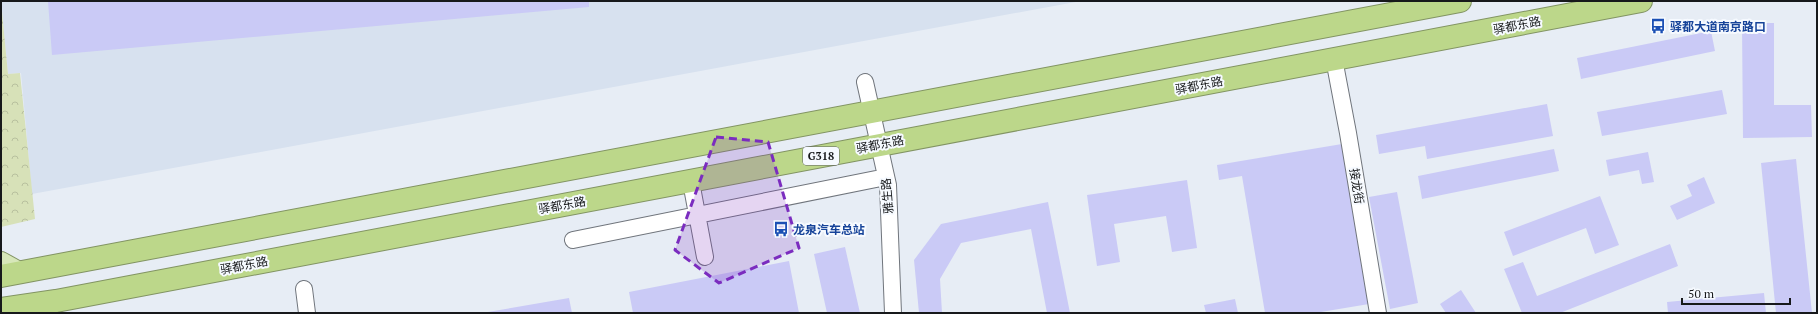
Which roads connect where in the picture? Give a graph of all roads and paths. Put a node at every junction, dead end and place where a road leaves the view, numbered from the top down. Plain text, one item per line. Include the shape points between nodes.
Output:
1 (1460, 1) edge
2 (1641, 1) edge
3 (1334, 59) junction
4 (865, 82) dead end
5 (873, 112) junction
6 (879, 144) junction
7 (886, 177) junction
8 (691, 182) junction
9 (698, 215) junction
10 (573, 240) dead end
11 (705, 257) dead end
12 (7, 270) edge
13 (304, 289) dead end
14 (48, 307) edge
15 (1, 309) edge
16 (307, 313) edge
17 (894, 313) edge
18 (1378, 313) edge

1 - 5 highway
2 - 3 highway, 驿都东路 / G318
3 - 6 highway, 驿都东路 / G318
3 - 18 street, 接龙街
4 - 5 street, 雅生路
5 - 6 street, 雅生路
5 - 12 highway
6 - 7 street, 雅生路
6 - 8 highway, 驿都东路 / G318
7 - 9 street
7 - 17 street, 雅生路
8 - 9 street
8 - 14 highway, 驿都东路 / G318
9 - 10 street
9 - 11 street
13 - 16 street
14 - 15 highway, 驿都东路 / G318

